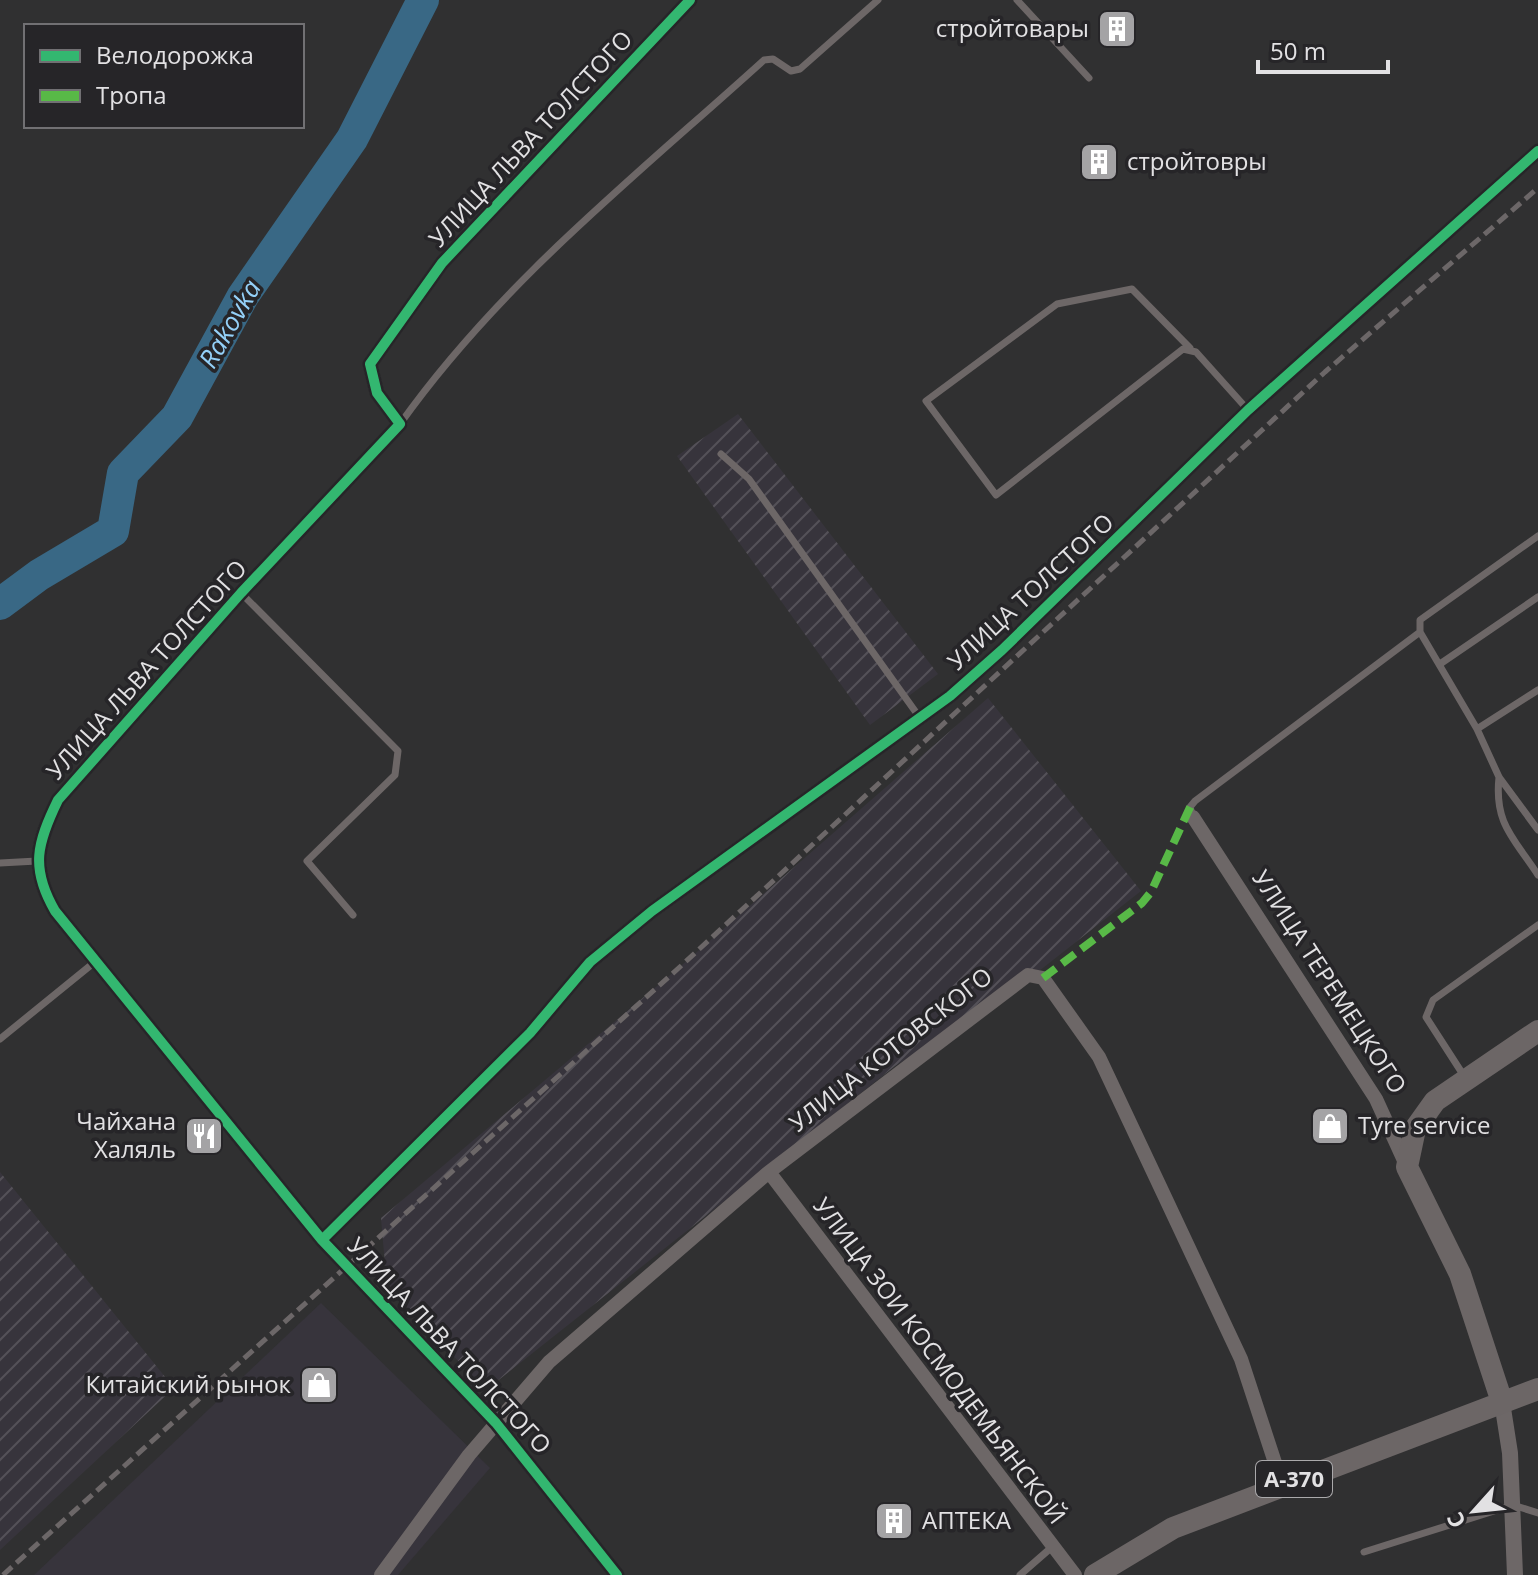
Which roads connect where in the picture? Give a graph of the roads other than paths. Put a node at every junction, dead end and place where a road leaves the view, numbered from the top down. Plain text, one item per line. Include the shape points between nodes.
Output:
1 (690, 0) edge
2 (878, 0) edge
3 (1017, 0) edge
4 (1089, 78) dead end
5 (1538, 151) edge
6 (1190, 348) junction
7 (1248, 410) junction
8 (400, 424) junction
9 (721, 454) dead end
10 (1538, 536) edge
11 (241, 593) junction
12 (1538, 597) edge
13 (1420, 632) junction
14 (1440, 664) junction
15 (1538, 690) edge
16 (920, 718) junction
17 (1477, 729) junction
18 (1499, 777) junction
19 (1193, 817) joint
20 (1538, 830) edge
21 (37, 861) junction
22 (0, 863) edge
23 (1538, 875) edge
24 (353, 915) dead end
25 (1538, 925) edge
26 (96, 961) junction
27 (1538, 1031) edge
28 (0, 1039) edge
29 (1466, 1080) junction
30 (1407, 1167) junction
31 (769, 1172) junction
32 (322, 1240) junction
33 (1538, 1389) edge
34 (1502, 1402) junction
35 (496, 1423) junction
36 (1282, 1484) junction
37 (1513, 1505) junction
38 (1538, 1513) edge
39 (1052, 1547) junction
40 (1364, 1552) dead end
41 (1512, 1574) edge
42 (381, 1575) edge
43 (617, 1575) edge
44 (1020, 1575) edge
45 (1075, 1575) edge
46 (1095, 1575) edge

1 - 8 street, УЛИЦА ЛЬВА ТОЛСТОГО via 442,263 370,364 377,393
2 - 8 lane via 800,69 791,71 773,59 764,60 556,244 439,370
3 - 4 lane
5 - 7 street, УЛИЦА ТОЛСТОГО
6 - 6 lane via 1132,289 1057,304 926,401 996,495
6 - 7 lane
7 - 16 street, УЛИЦА ТОЛСТОГО via 1002,650
8 - 11 street, УЛИЦА ЛЬВА ТОЛСТОГО
9 - 16 lane via 749,479
10 - 13 lane via 1420,620
11 - 21 street, УЛИЦА ЛЬВА ТОЛСТОГО via 58,800
11 - 24 lane via 398,751 395,775 307,861
12 - 14 lane
13 - 14 lane
13 - 19 lane via 1195,801 1190,807
14 - 17 lane
15 - 17 lane
16 - 32 street, УЛИЦА ТОЛСТОГО via 652,911 590,962 530,1033
17 - 18 lane
18 - 20 lane
18 - 23 lane via 1500,817
19 - 30 street, УЛИЦА ТЕРЕМЕЦКОГО via 1376,1099
21 - 22 lane
21 - 26 street, УЛИЦА ЛЬВА ТОЛСТОГО via 42,888 55,911
25 - 29 lane via 1426,1010
26 - 28 lane
26 - 32 street, УЛИЦА ЛЬВА ТОЛСТОГО
27 - 29 highway
29 - 30 highway via 1435,1101 1415,1129
30 - 34 highway, УЛИЦА ТЕРЕМЕЦКОГО via 1460,1274
31 - 35 street, УЛИЦА КОТОВСКОГО via 549,1362
31 - 36 street, УЛИЦА КОТОВСКОГО via 1019,979 1035,974 1043,978 1099,1057 1241,1359
31 - 39 street, УЛИЦА ЗОИ КОСМОДЕМЬЯНСКОЙ
32 - 35 street, УЛИЦА ЛЬВА ТОЛСТОГО
33 - 34 highway, А-370
34 - 36 highway, А-370
34 - 37 street
35 - 42 street, УЛИЦА КОТОВСКОГО
35 - 43 street, УЛИЦА ЛЬВА ТОЛСТОГО
36 - 46 highway, А-370 via 1173,1528
37 - 38 lane
37 - 40 lane
37 - 41 street
39 - 44 lane
39 - 45 street, УЛИЦА ЗОИ КОСМОДЕМЬЯНСКОЙ

